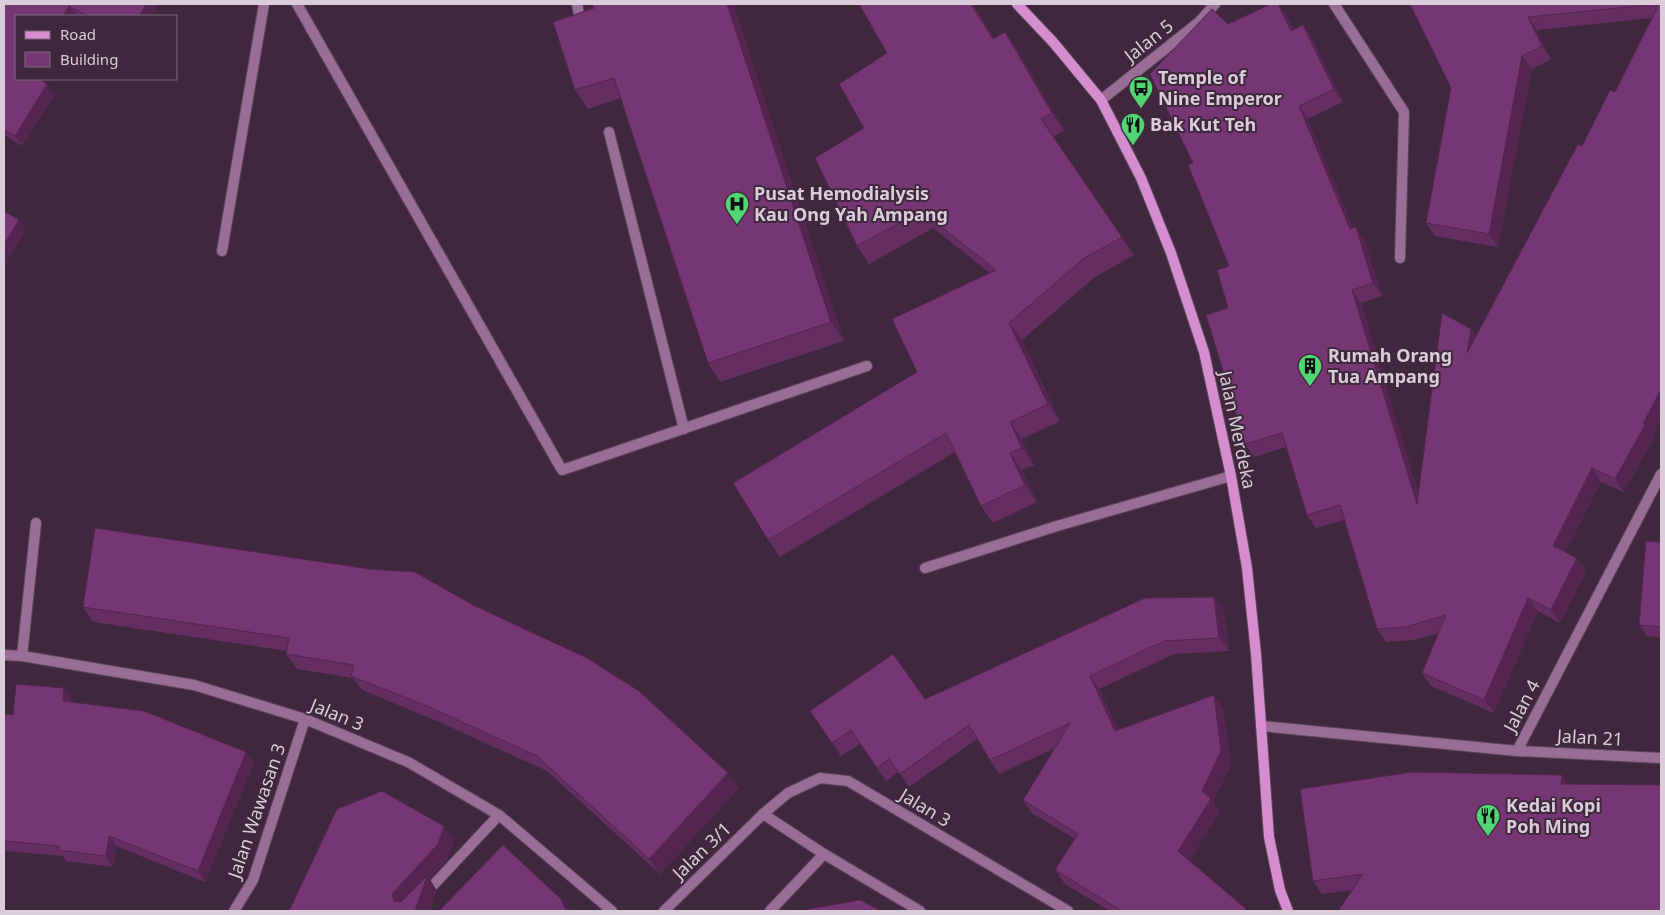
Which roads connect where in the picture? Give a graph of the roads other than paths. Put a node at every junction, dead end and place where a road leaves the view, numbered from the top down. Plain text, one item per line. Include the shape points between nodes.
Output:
1 (264, 4) edge
2 (297, 4) edge
3 (577, 4) edge
4 (1017, 4) edge
5 (1215, 4) edge
6 (1334, 4) edge
7 (581, 27) edge
8 (1101, 100) junction
9 (609, 132) dead end
10 (222, 250) dead end
11 (1400, 258) dead end
12 (867, 366) dead end
13 (684, 429) junction
14 (1661, 474) edge
15 (1231, 476) junction
16 (36, 523) dead end
17 (925, 568) dead end
18 (4, 655) edge
19 (22, 656) junction
20 (305, 719) junction
21 (1261, 726) junction
22 (1517, 751) junction
23 (1661, 758) edge
24 (763, 814) junction
25 (499, 816) junction
26 (824, 854) junction
27 (234, 911) edge
28 (408, 911) edge
29 (612, 911) edge
30 (664, 911) edge
31 (770, 911) edge
32 (920, 911) edge
33 (1068, 911) edge
34 (1288, 911) edge

1 - 10 street
2 - 13 street via 562,470
3 - 7 street
4 - 8 street, Jalan Merdeka
5 - 8 street, Jalan 5 via 1199,22
6 - 11 street via 1404,112
8 - 15 street, Jalan Merdeka via 1141,178 1171,252 1204,352
9 - 13 street
12 - 13 street
14 - 22 street, Jalan 4
15 - 17 street
15 - 21 street, Jalan Merdeka via 1247,568
16 - 19 street
18 - 19 street, Jalan 3
19 - 20 street, Jalan 3 via 194,685
20 - 25 street, Jalan 3 via 408,762
20 - 27 street, Jalan Wawasan 3 via 253,880
21 - 22 street, Jalan 4
21 - 34 street, Jalan Merdeka via 1269,837 1280,890
22 - 23 street, Jalan 21
24 - 26 street
24 - 30 street, Jalan 3/1
24 - 33 street, Jalan 3 via 788,793 820,778 848,781
25 - 28 street
25 - 29 street, Jalan 3
26 - 31 street
26 - 32 street

